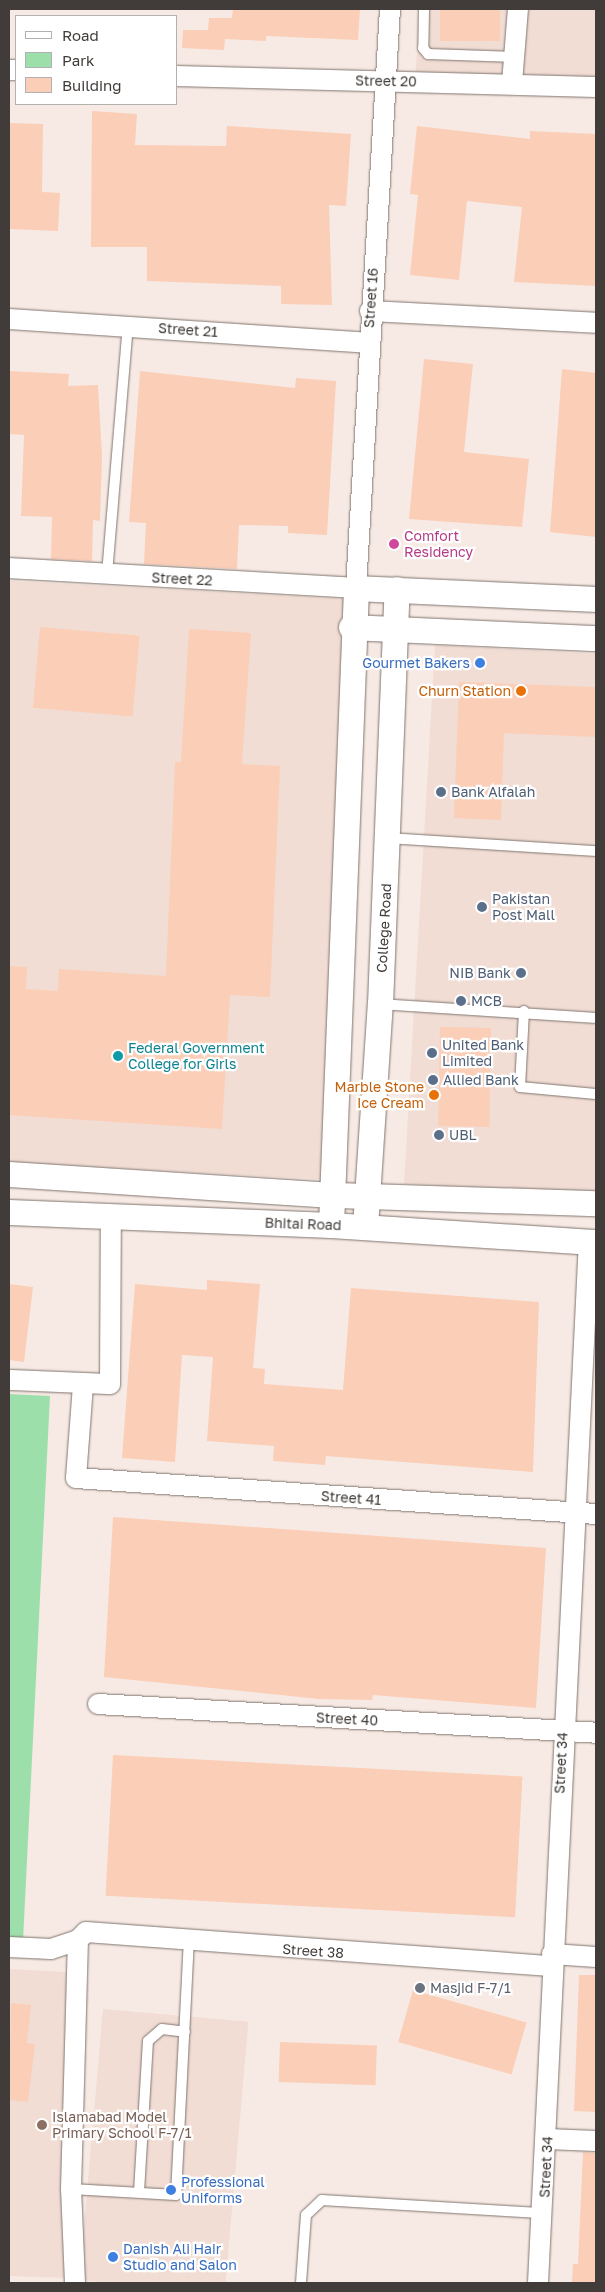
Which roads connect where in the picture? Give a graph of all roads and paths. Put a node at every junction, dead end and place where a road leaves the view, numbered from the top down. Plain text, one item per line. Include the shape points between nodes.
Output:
1 (390, 9) edge
2 (424, 9) edge
3 (518, 9) edge
4 (516, 56) junction
5 (178, 76) edge
6 (386, 81) junction
7 (512, 83) junction
8 (596, 88) edge
9 (370, 311) junction
10 (9, 319) edge
11 (596, 323) edge
12 (128, 325) junction
13 (368, 343) junction
14 (9, 568) edge
15 (107, 574) junction
16 (356, 588) junction
17 (397, 589) junction
18 (596, 599) edge
19 (351, 627) junction
20 (396, 629) junction
21 (596, 638) edge
22 (388, 838) junction
23 (596, 851) edge
24 (380, 1004) junction
25 (524, 1011) junction
26 (596, 1018) edge
27 (596, 1094) edge
28 (9, 1174) edge
29 (336, 1195) junction
30 (367, 1195) junction
31 (594, 1202) edge
32 (9, 1212) edge
33 (111, 1218) junction
34 (332, 1225) junction
35 (365, 1227) junction
36 (593, 1242) edge
37 (9, 1380) edge
38 (83, 1385) junction
39 (575, 1513) junction
40 (596, 1514) edge
41 (98, 1704) dead end
42 (563, 1731) junction
43 (596, 1734) edge
44 (78, 1940) junction
45 (189, 1942) junction
46 (9, 1947) edge
47 (596, 1957) edge
48 (551, 1960) junction
49 (185, 2032) junction
50 (547, 2139) junction
51 (596, 2140) edge
52 (71, 2189) junction
53 (139, 2192) junction
54 (543, 2213) junction
55 (75, 2283) edge
56 (301, 2283) edge
57 (538, 2283) edge

1 - 6 street, Street 16
2 - 4 lane via 423,48 428,54
3 - 4 street
4 - 7 street
5 - 6 street, Street 20
6 - 7 street, Street 20
6 - 9 street, Street 16
7 - 8 street, Street 20
9 - 11 street
9 - 13 street, Street 16
10 - 12 street, Street 21
12 - 13 street, Street 21
12 - 15 lane
13 - 16 street, Street 16
14 - 15 street, Street 22
15 - 16 street, Street 22
16 - 17 street
16 - 19 street
17 - 18 street
17 - 20 street, College Road
19 - 20 street
19 - 29 street
20 - 21 street
20 - 22 street, College Road
22 - 23 lane
22 - 24 street, College Road
24 - 25 lane
24 - 30 street, College Road
25 - 26 lane
25 - 27 lane via 520,1087
28 - 29 street
29 - 30 street
29 - 34 street
30 - 31 street
30 - 35 street, College Road
31 - 36 street
32 - 33 street, Bhitai Road
33 - 34 street, Bhitai Road
33 - 38 street via 110,1384
34 - 35 street, Bhitai Road
35 - 36 street, Bhitai Road
36 - 39 street, Street 34
37 - 38 street
38 - 39 street, Street 41 via 76,1478
39 - 40 street, Street 41
39 - 42 street, Street 34
41 - 42 street, Street 40
42 - 43 street, Street 40
42 - 48 street, Street 34
44 - 45 street, Street 38 via 86,1932
44 - 46 street via 52,1949
44 - 52 street
45 - 48 street, Street 38
45 - 49 lane
47 - 48 street, Street 38
48 - 50 street, Street 34
49 - 53 lane via 162,2029 148,2041
49 - 53 lane via 176,2195
50 - 51 street
50 - 54 street, Street 34
52 - 53 lane
52 - 55 street
54 - 56 lane via 322,2200 306,2215
54 - 57 street, Street 34

